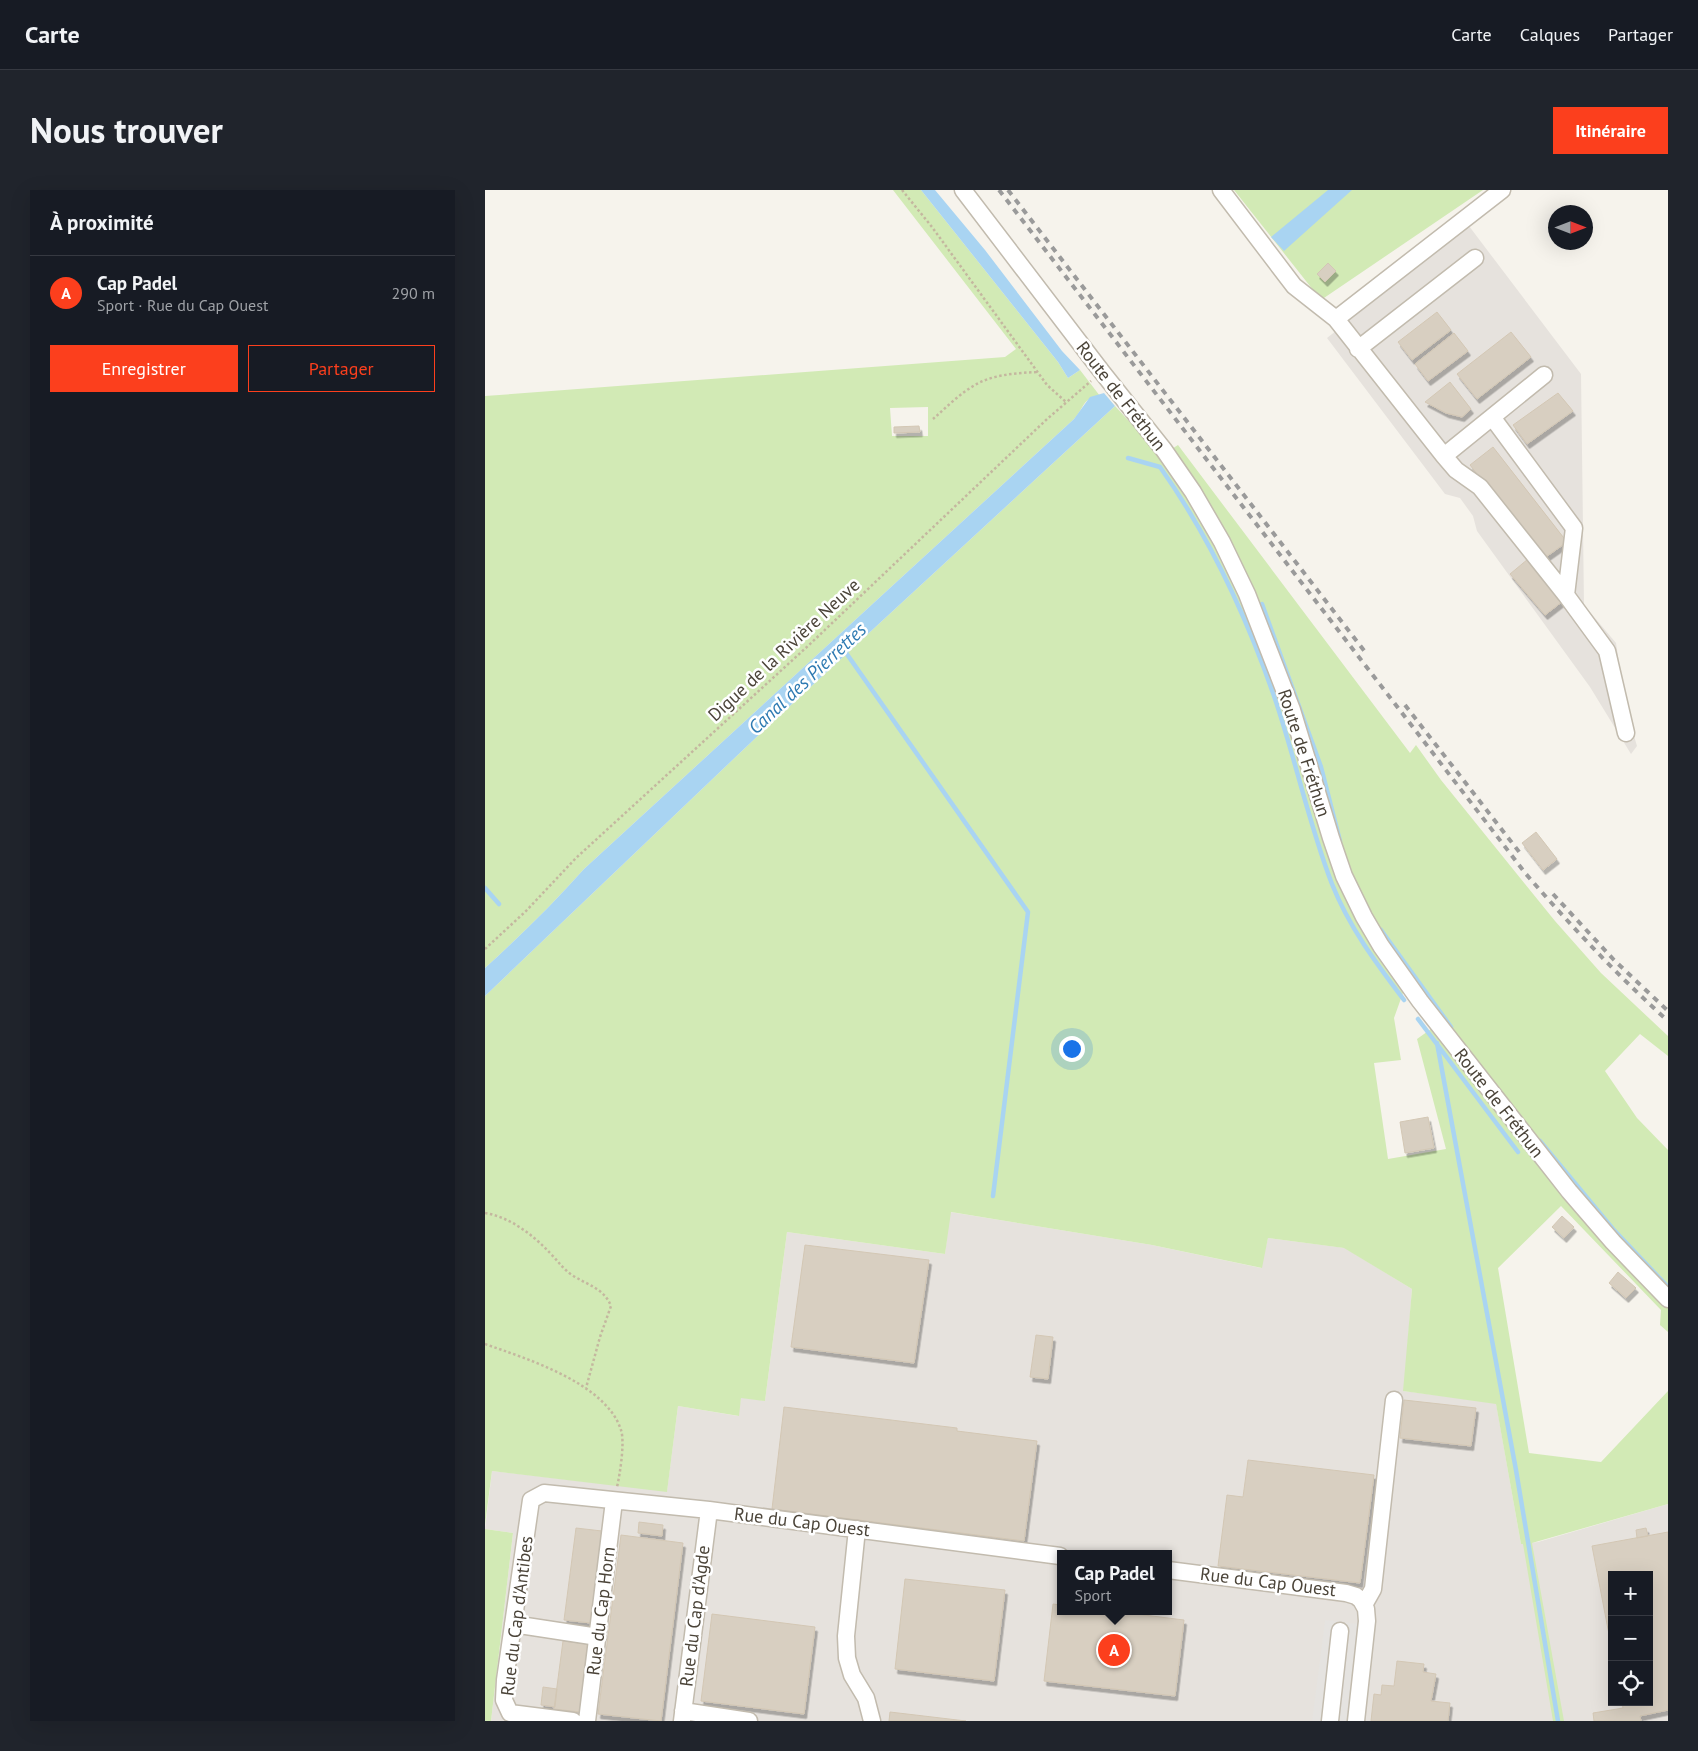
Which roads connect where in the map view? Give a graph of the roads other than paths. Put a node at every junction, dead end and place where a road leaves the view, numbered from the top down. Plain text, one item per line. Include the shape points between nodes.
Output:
1 (963, 190) edge
2 (1221, 190) edge
3 (1503, 190) edge
4 (1475, 258) dead end
5 (1336, 319) junction
6 (1358, 349) junction
7 (1544, 375) dead end
8 (1492, 417) junction
9 (1444, 456) junction
10 (1566, 595) junction
11 (1626, 733) dead end
12 (1668, 1299) edge
13 (1394, 1400) dead end
14 (544, 1493) joint
15 (614, 1501) junction
16 (709, 1510) junction
17 (857, 1529) junction
18 (1057, 1556) edge
19 (1172, 1571) edge
20 (1364, 1604) junction
21 (513, 1624) junction
22 (1340, 1631) dead end
23 (597, 1637) junction
24 (682, 1716) edge
25 (573, 1721) edge
26 (587, 1721) edge
27 (749, 1721) edge
28 (872, 1721) edge
29 (1330, 1721) edge
30 (1356, 1721) edge

1 - 12 street, Route de Fréthun via 1164,450 1222,542 1247,594 1292,710 1337,858 1372,931 1420,1001 1569,1192
2 - 5 street via 1294,286
3 - 5 street
4 - 6 street
5 - 6 street
6 - 9 street
7 - 8 street
8 - 9 street
8 - 10 street via 1574,528
9 - 10 street via 1456,470 1480,487
10 - 11 street via 1607,652
13 - 20 street via 1373,1589
14 - 15 street, Rue du Cap Ouest
14 - 21 street, Rue du Cap d'Antibes via 531,1500
15 - 16 street, Rue du Cap Ouest
15 - 23 street, Rue du Cap Horn
16 - 17 street, Rue du Cap Ouest
16 - 24 street, Rue du Cap d'Agde
17 - 18 street, Rue du Cap Ouest
17 - 28 street via 846,1636 847,1658 852,1676 866,1698
19 - 20 street, Rue du Cap Ouest via 1346,1593 1356,1596
20 - 30 street via 1367,1621
21 - 23 street
21 - 25 street, Rue du Cap d'Antibes via 504,1700 510,1712
22 - 29 street
23 - 26 street, Rue du Cap Horn
24 - 27 street

